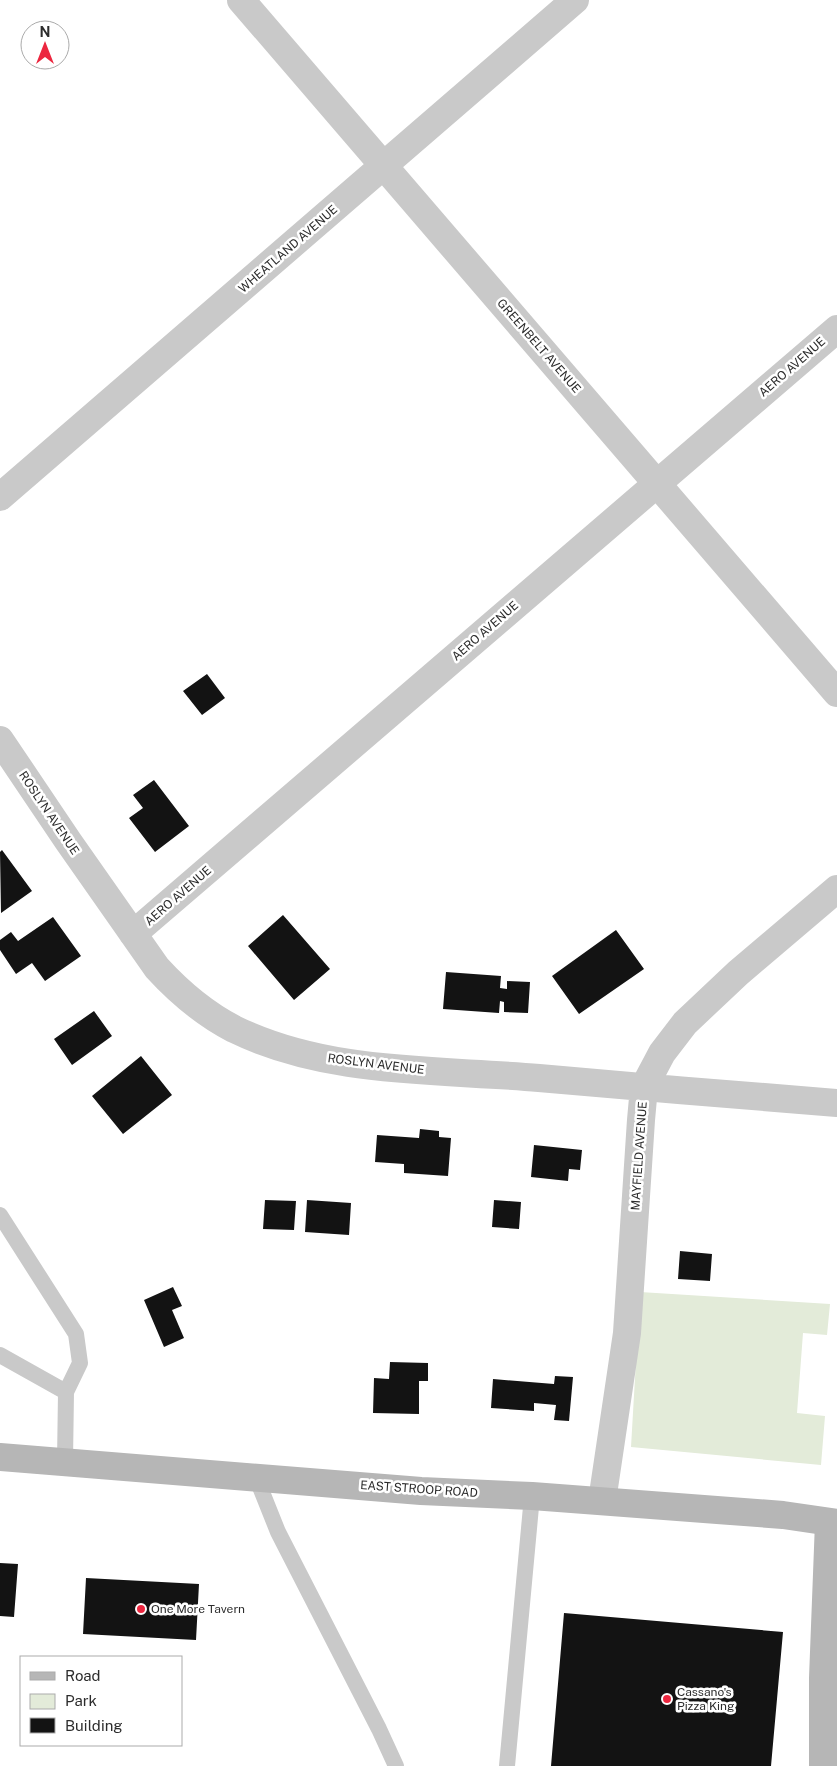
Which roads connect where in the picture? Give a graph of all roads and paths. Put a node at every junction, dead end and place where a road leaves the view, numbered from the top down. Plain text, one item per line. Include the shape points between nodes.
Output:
1 (241, 0) edge
2 (575, 0) edge
3 (384, 166) junction
4 (837, 329) edge
5 (657, 483) junction
6 (0, 497) edge
7 (837, 692) edge
8 (0, 740) edge
9 (837, 889) edge
10 (133, 934) junction
11 (644, 1088) junction
12 (837, 1103) edge
13 (0, 1215) edge
14 (0, 1355) edge
15 (66, 1392) junction
16 (0, 1457) edge
17 (65, 1461) junction
18 (256, 1477) junction
19 (532, 1496) junction
20 (602, 1501) junction
21 (833, 1523) edge
22 (830, 1678) edge
23 (396, 1766) edge
24 (507, 1766) edge
25 (823, 1766) edge

1 - 3 street, GREENBELT AVENUE
2 - 3 street, WHEATLAND AVENUE
3 - 5 street, GREENBELT AVENUE
3 - 6 street, WHEATLAND AVENUE
4 - 5 street, AERO AVENUE
5 - 7 street, GREENBELT AVENUE
5 - 10 street, AERO AVENUE
8 - 10 street, ROSLYN AVENUE
9 - 11 street, MAYFIELD AVENUE via 685,1023 662,1053
10 - 11 street, ROSLYN AVENUE via 157,968 200,1007 234,1028 272,1044 325,1059 381,1067
11 - 12 street, ROSLYN AVENUE
11 - 20 street, MAYFIELD AVENUE via 627,1333
13 - 15 lane via 76,1334 80,1363
14 - 15 lane
15 - 17 lane
16 - 17 main road, EAST STROOP ROAD
17 - 18 main road, EAST STROOP ROAD
18 - 19 main road, EAST STROOP ROAD via 421,1491
18 - 23 lane via 278,1532
19 - 20 main road, EAST STROOP ROAD
19 - 24 lane
20 - 21 main road, EAST STROOP ROAD via 783,1515
21 - 22 main road
22 - 25 main road

